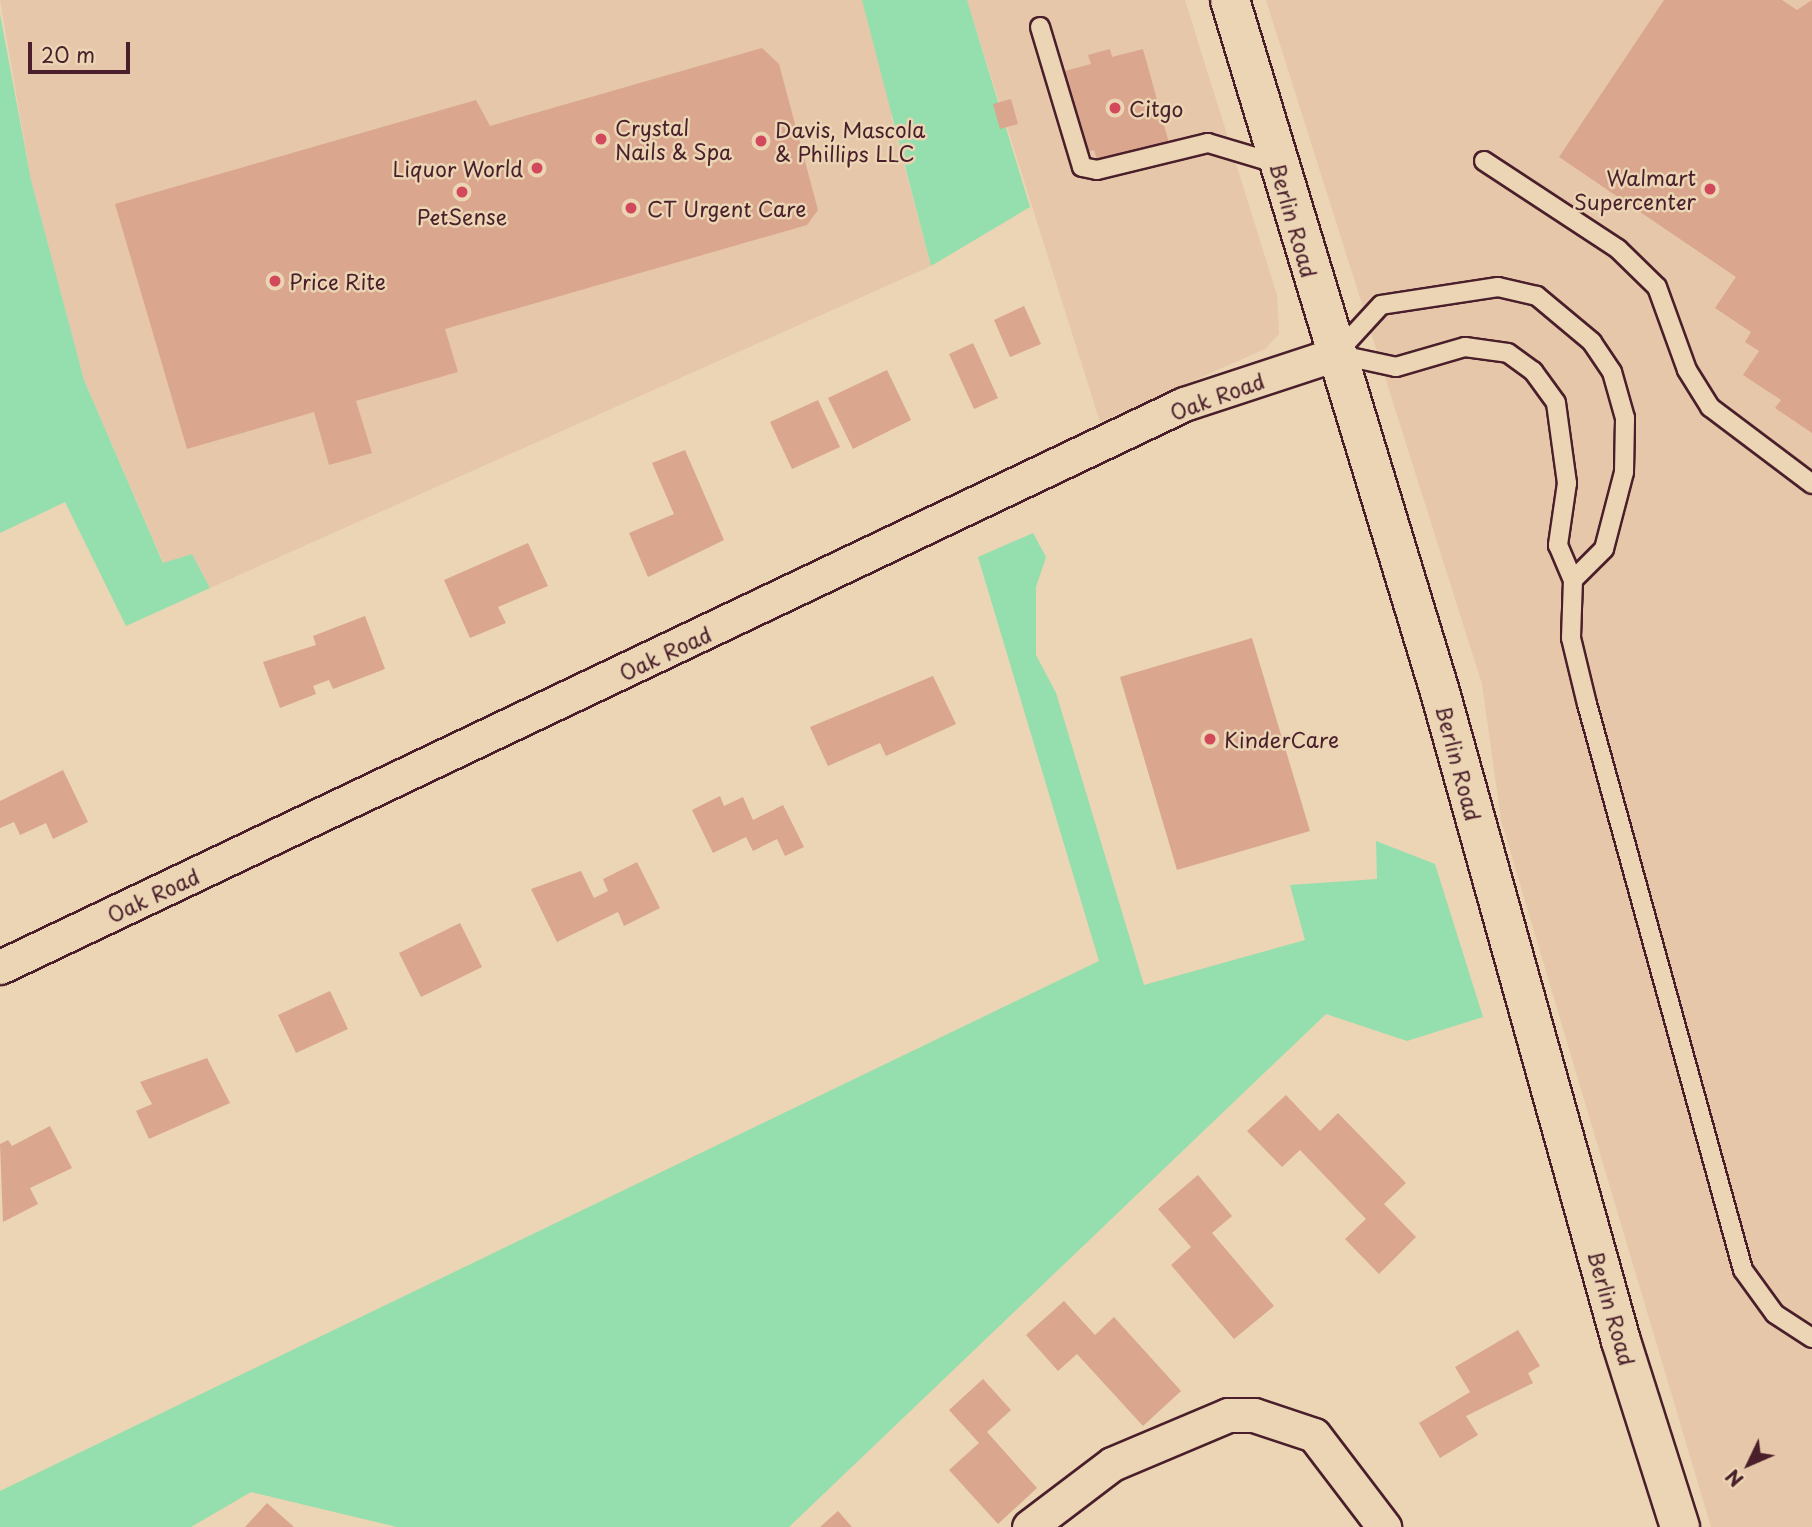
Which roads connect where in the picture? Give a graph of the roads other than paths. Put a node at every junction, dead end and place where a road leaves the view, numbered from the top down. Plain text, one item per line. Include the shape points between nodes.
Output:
1 (1230, 0) edge
2 (1040, 27) dead end
3 (1484, 161) dead end
4 (1278, 164) junction
5 (1336, 355) junction
6 (1812, 485) edge
7 (1573, 580) junction
8 (0, 967) edge
9 (1812, 1338) edge
10 (1681, 1526) edge
11 (1029, 1527) edge
12 (1384, 1527) edge

1 - 4 main road, Berlin Road
2 - 4 lane via 1082,167 1097,170 1208,143
3 - 6 lane via 1618,249 1657,287 1687,370 1710,407
4 - 5 main road, Berlin Road
5 - 7 lane via 1396,368 1465,347 1508,353 1532,370 1556,403 1566,445 1558,545
5 - 7 lane via 1381,305 1454,290 1498,287 1537,296 1564,313 1612,372 1625,418 1624,472 1604,549
5 - 8 street, Oak Road via 1184,404
5 - 10 main road, Berlin Road
7 - 9 lane via 1571,638 1587,704 1743,1270 1774,1314
11 - 12 street via 1112,1464 1228,1415 1254,1415 1314,1435

